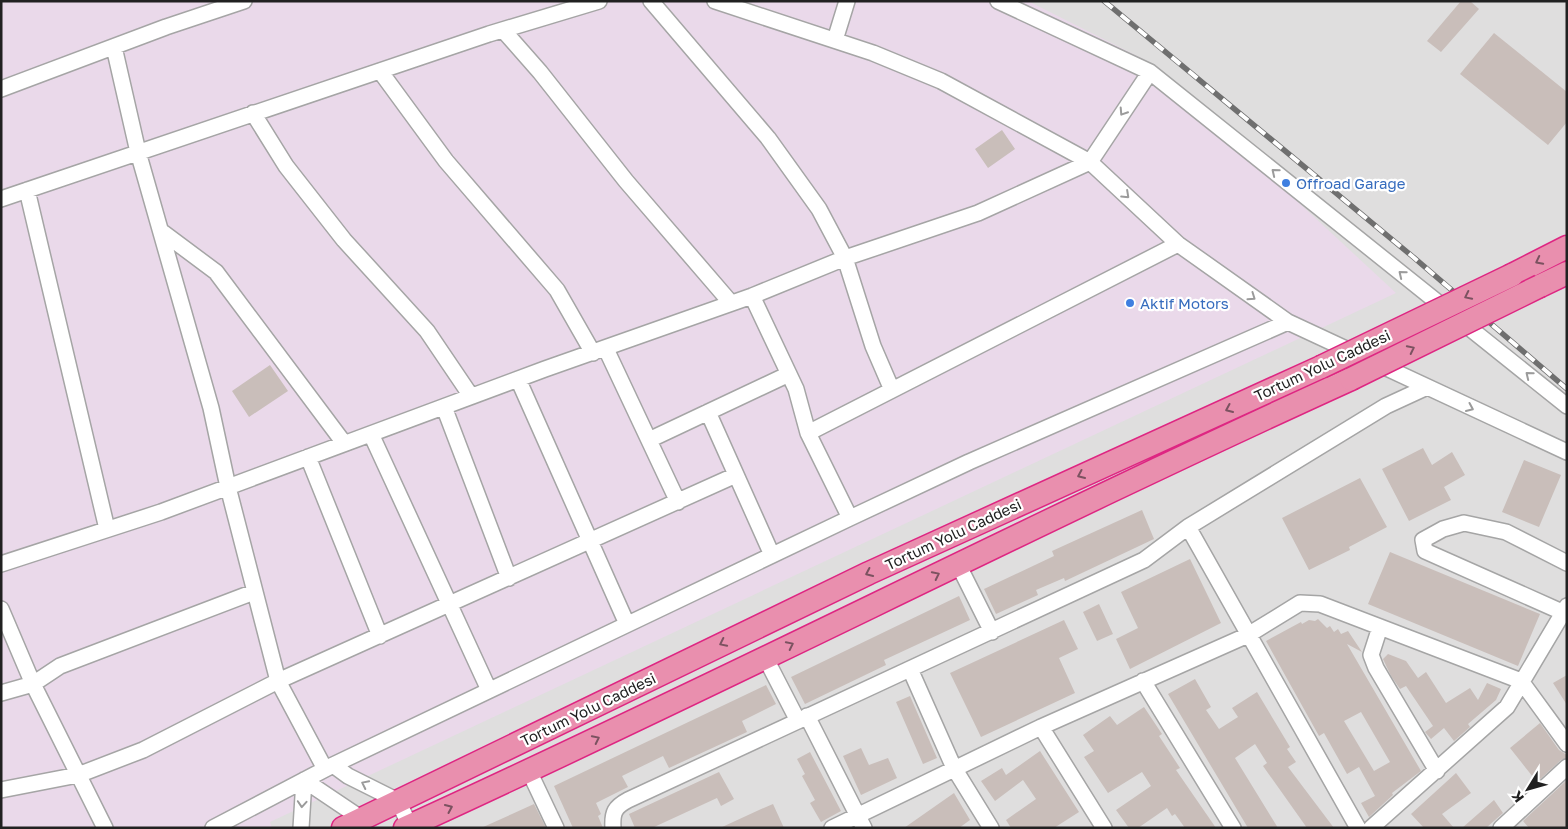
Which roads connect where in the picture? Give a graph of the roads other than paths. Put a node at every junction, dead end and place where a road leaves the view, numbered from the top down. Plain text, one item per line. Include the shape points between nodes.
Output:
1 (244, 1) edge
2 (600, 1) edge
3 (651, 1) edge
4 (716, 1) edge
5 (847, 1) edge
6 (998, 1) edge
7 (503, 30) junction
8 (835, 40) junction
9 (114, 47) junction
10 (380, 71) junction
11 (1150, 72) junction
12 (1, 89) edge
13 (253, 113) junction
14 (138, 152) junction
15 (1090, 162) junction
16 (27, 190) junction
17 (1, 199) edge
18 (161, 231) junction
19 (1178, 244) junction
20 (1567, 247) edge
21 (845, 258) junction
22 (1567, 273) edge
23 (752, 296) junction
24 (731, 303) junction
25 (1288, 322) junction
26 (599, 351) junction
27 (789, 374) junction
28 (518, 379) junction
29 (1425, 388) junction
30 (892, 390) junction
31 (471, 396) junction
32 (1567, 406) edge
33 (444, 407) junction
34 (708, 412) junction
35 (808, 433) junction
36 (371, 434) junction
37 (649, 440) junction
38 (344, 443) junction
39 (1567, 452) edge
40 (308, 457) junction
41 (736, 475) junction
42 (228, 487) junction
43 (678, 502) junction
44 (850, 518) junction
45 (1188, 527) junction
46 (107, 530) junction
47 (589, 542) junction
48 (772, 555) junction
49 (1567, 563) edge
50 (1, 564) edge
51 (958, 564) junction
52 (509, 578) junction
53 (254, 592) junction
54 (450, 605) junction
55 (1, 608) edge
56 (1565, 609) edge
57 (627, 624) junction
58 (1380, 627) junction
59 (992, 632) junction
60 (1248, 635) junction
61 (380, 636) junction
62 (765, 657) junction
63 (910, 669) junction
64 (1143, 681) junction
65 (1521, 681) junction
66 (278, 682) junction
67 (33, 684) junction
68 (489, 690) junction
69 (1, 693) edge
70 (802, 718) junction
71 (1041, 727) junction
72 (1567, 744) edge
73 (329, 767) junction
74 (1567, 767) edge
75 (954, 768) junction
76 (529, 771) junction
77 (1437, 771) junction
78 (78, 775) junction
79 (304, 780) junction
80 (1, 790) edge
81 (398, 801) junction
82 (860, 822) edge
83 (352, 823) edge
84 (1380, 825) edge
85 (407, 827) edge
86 (105, 828) edge
87 (213, 828) edge
88 (301, 828) edge
89 (556, 828) edge
90 (613, 828) edge
91 (832, 828) edge
92 (991, 828) edge
93 (1104, 828) edge
94 (1232, 828) edge
95 (1358, 828) edge
96 (1501, 828) edge

1 - 9 street
2 - 7 street
3 - 21 street via 768,138 819,209
4 - 8 street
5 - 8 street
6 - 11 street
7 - 10 street
7 - 24 street
8 - 15 street via 941,81
9 - 12 street
9 - 14 street
10 - 13 street
10 - 26 street via 446,161 557,290
11 -> 15 street
32 -> 11 street
13 - 14 street
13 - 31 street via 286,166 344,240 427,331
14 - 16 street
14 - 18 street
15 -> 19 street
15 - 21 street via 978,213
16 - 17 street
16 - 46 street
18 - 38 street via 216,272
18 - 42 street via 211,408
19 -> 25 street
19 - 30 street
20 -> 81 highway, Tortum Yolu Caddesi, bridge via 1321,367 860,577
21 - 23 street
21 - 30 street via 873,346
51 -> 22 highway, Tortum Yolu Caddesi, bridge via 1352,379
23 - 24 street
23 - 27 street
24 - 26 street
25 - 29 street
25 - 44 street via 969,462
26 - 28 street
26 - 37 street
27 - 34 street
27 - 35 street
28 - 31 street
28 - 47 street
29 -> 39 street
29 - 45 street via 1386,406
30 - 35 street
31 - 33 street
33 - 36 street
33 - 52 street
34 - 37 street
34 - 41 street
35 - 44 street
36 - 38 street
36 - 54 street
37 - 43 street
38 - 40 street
40 - 42 street
40 - 61 street
41 - 43 street
41 - 48 street
42 - 46 street
42 - 53 street
43 - 47 street
44 - 48 street
45 - 59 street via 1144,560
45 - 60 street
46 - 50 street
47 - 52 street
47 - 57 street
48 - 57 street
49 - 56 street via 1506,532 1464,523 1442,529 1424,540 1426,551
51 - 59 street
62 -> 51 highway, Tortum Yolu Caddesi
52 - 54 street
53 - 66 street
53 - 67 street via 60,666
54 - 61 street
54 - 68 street
55 - 67 street
56 - 65 street
57 - 68 street
58 - 60 street via 1320,604 1300,603
58 - 65 street
58 - 77 street via 1371,655 1376,668
59 - 63 street
60 - 64 street
60 - 95 street
61 - 66 street
62 - 70 street
76 -> 62 highway, Tortum Yolu Caddesi
63 - 70 street
63 - 75 street
64 - 71 street
64 - 94 street
65 - 72 street
65 - 77 street via 1507,706
66 - 73 street
66 - 78 street via 143,750
67 - 69 street
67 - 78 street
68 - 73 street
70 - 82 street
70 - 90 street via 616,806
71 - 75 street
71 - 93 street
73 - 79 street
81 -> 73 street
74 - 96 street
75 - 82 street
75 - 92 street
85 -> 76 highway, Tortum Yolu Caddesi
76 - 89 street
77 - 84 street
78 - 80 street
78 - 86 street
79 - 83 street
79 - 87 street
79 -> 88 street
81 - 83 highway, Tortum Yolu Caddesi
81 - 85 street
82 - 91 street

